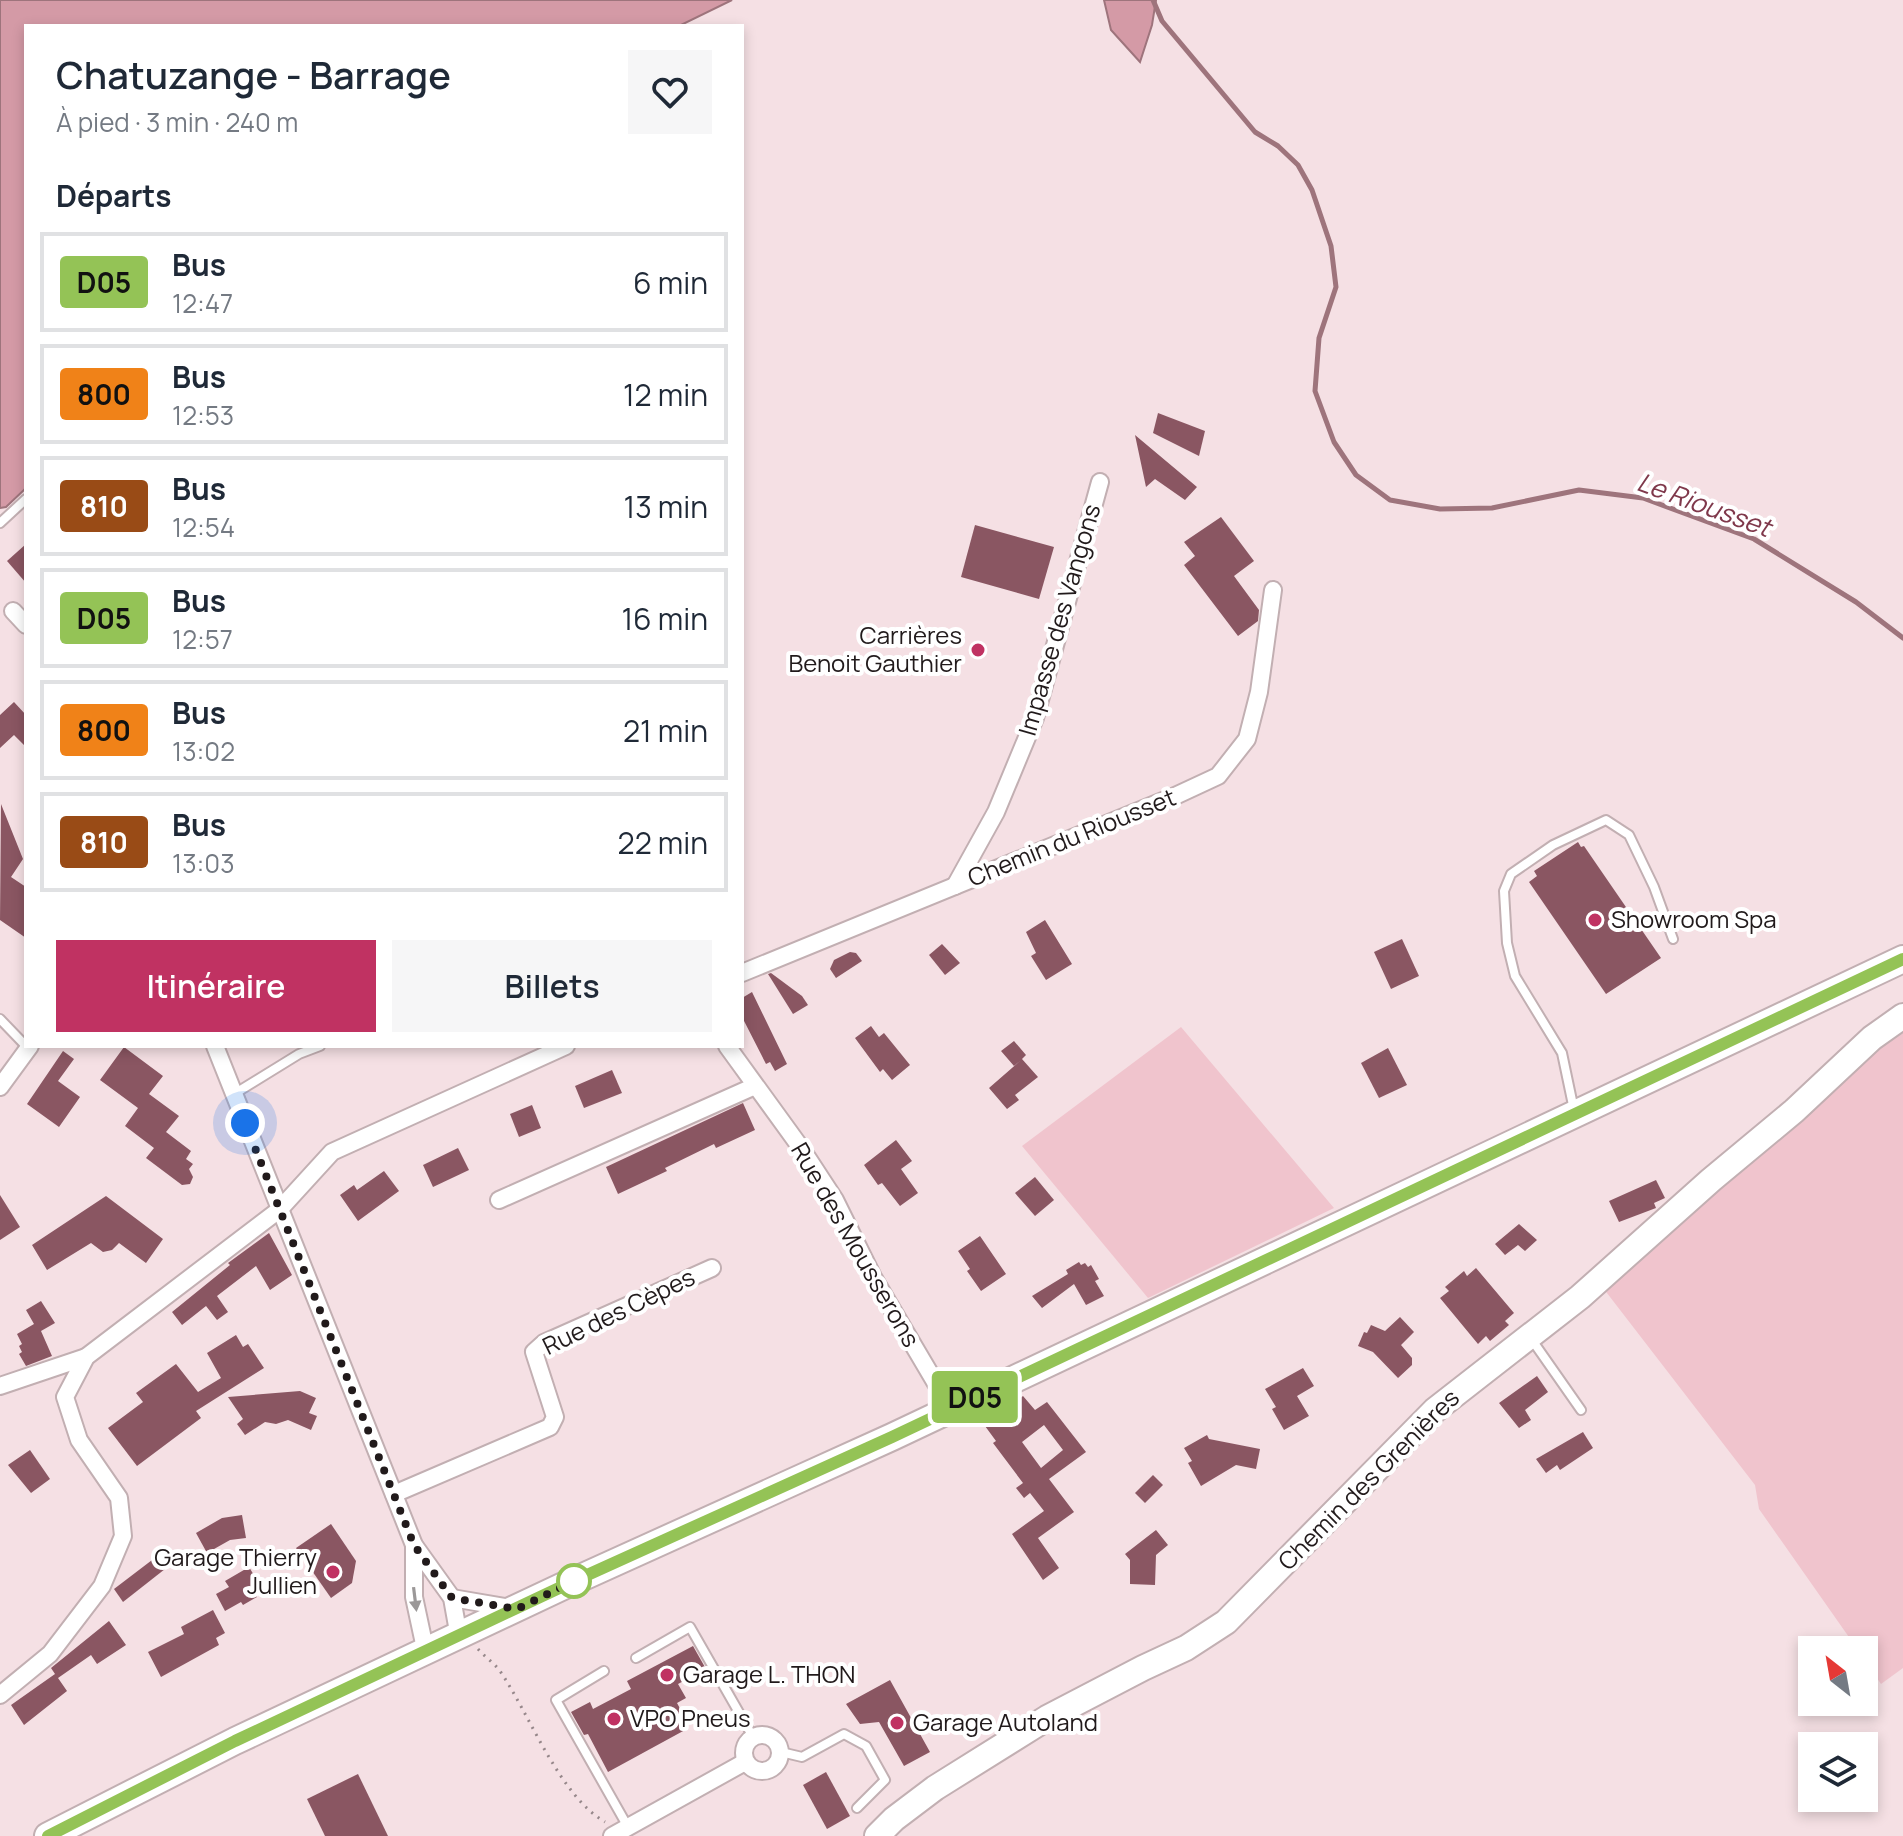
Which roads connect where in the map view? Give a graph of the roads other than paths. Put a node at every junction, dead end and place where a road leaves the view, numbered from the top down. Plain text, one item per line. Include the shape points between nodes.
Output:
1 (1100, 482) dead end
2 (24, 501) edge
3 (0, 523) edge
4 (1273, 590) dead end
5 (13, 611) dead end
6 (24, 623) edge
7 (955, 886) junction
8 (1673, 939) dead end
9 (1903, 959) edge
10 (744, 972) edge
11 (1903, 1016) edge
12 (0, 1019) edge
13 (24, 1042) edge
14 (27, 1048) edge
15 (216, 1048) edge
16 (315, 1048) edge
17 (562, 1048) edge
18 (728, 1048) edge
19 (755, 1086) junction
20 (0, 1087) edge
21 (234, 1094) junction
22 (1574, 1115) junction
23 (499, 1200) dead end
24 (279, 1210) junction
25 (712, 1268) dead end
26 (1529, 1336) junction
27 (86, 1357) junction
28 (0, 1386) edge
29 (951, 1409) junction
30 (1581, 1410) dead end
31 (394, 1494) junction
32 (414, 1545) junction
33 (452, 1598) junction
34 (517, 1609) junction
35 (463, 1635) junction
36 (426, 1653) junction
37 (636, 1658) dead end
38 (604, 1671) dead end
39 (0, 1695) edge
40 (753, 1737) junction
41 (781, 1752) junction
42 (745, 1762) junction
43 (857, 1808) dead end
44 (620, 1832) edge
45 (48, 1836) edge
46 (877, 1836) edge

1 - 7 street, Impasse des Vangons via 1035,718 996,812
2 - 3 lane
4 - 7 street, Chemin du Riousset via 1247,739 1218,776
5 - 6 street
7 - 10 street, Chemin du Riousset
8 - 22 lane via 1629,835 1606,820 1553,845 1511,874 1504,891 1515,976 1562,1053
9 - 22 main road
11 - 26 street, Chemin des Grenières
12 - 13 lane
14 - 20 street
15 - 21 street
16 - 21 lane
17 - 24 street via 332,1152
18 - 19 street, Rue des Mousserons
19 - 23 street
19 - 29 street, Rue des Mousserons via 835,1200 873,1277
21 - 24 street
22 - 29 main road
24 - 27 street
24 - 31 street
25 - 31 street, Rue des Cèpes via 544,1343 534,1352 555,1417 550,1427
26 - 30 lane
26 - 46 street, Chemin des Grenières via 1435,1410 1226,1622 1186,1648 1047,1718 935,1788
27 - 28 street
27 - 39 street via 65,1397 79,1440 119,1498 123,1536 102,1586 50,1654
29 - 34 main road
31 - 32 street
32 - 33 street
32 -> 36 street via 414,1597
33 - 34 street
33 - 35 street
34 - 35 main road
35 - 36 main road
36 - 45 main road via 235,1741
37 - 40 lane via 690,1627
38 - 44 lane via 556,1700
40 - 41 street via 771,1737
40 - 42 street via 743,1753
41 - 42 street via 767,1771
41 - 43 lane via 802,1757 844,1734 866,1746 885,1780
42 - 44 street

